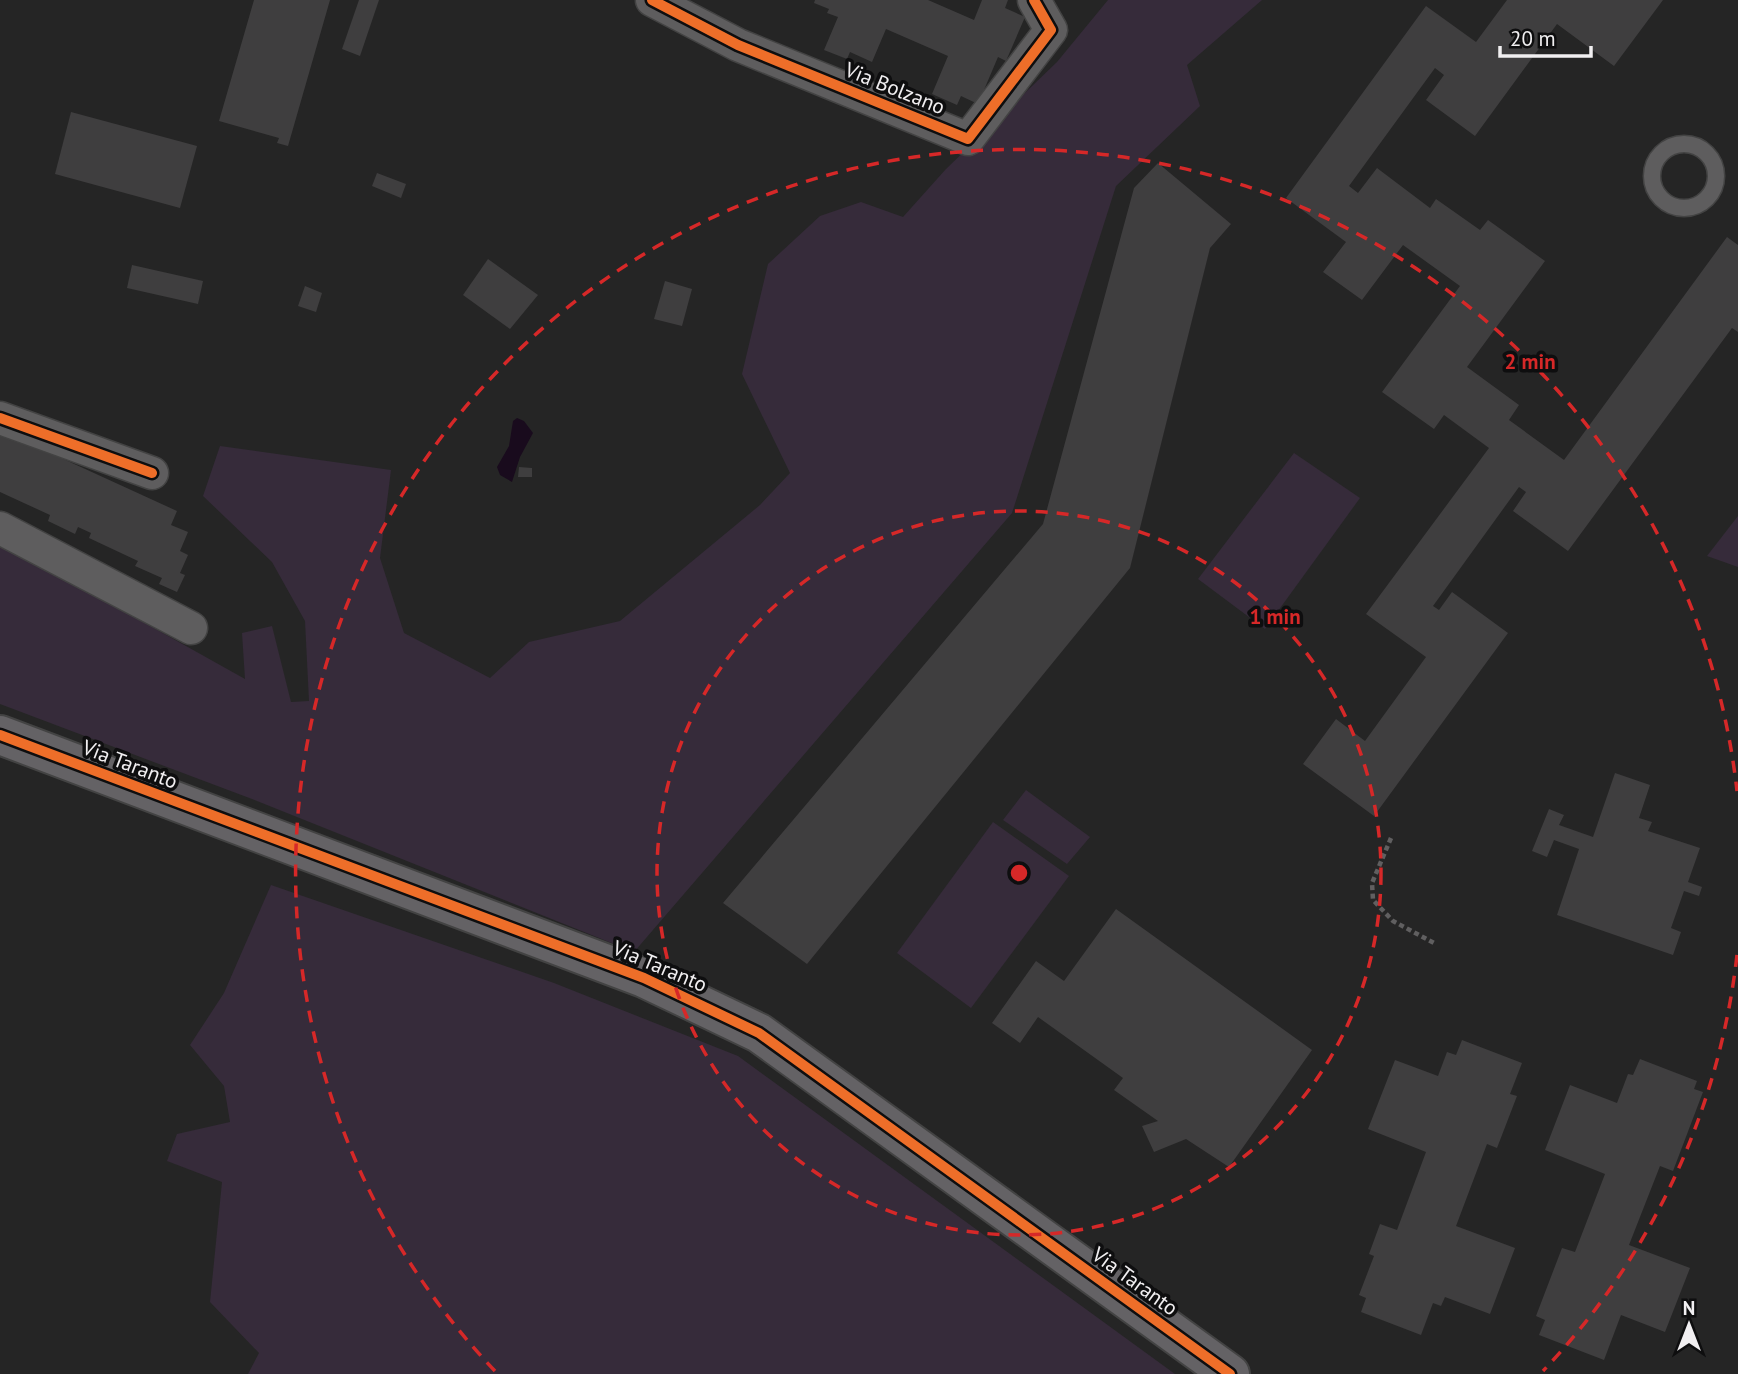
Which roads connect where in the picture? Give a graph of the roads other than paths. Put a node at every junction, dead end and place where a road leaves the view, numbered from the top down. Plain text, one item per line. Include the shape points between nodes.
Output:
1 (652, 0) edge
2 (1034, 0) edge
3 (1698, 146) joint
4 (0, 418) edge
5 (152, 473) dead end
6 (0, 528) edge
7 (191, 628) dead end
8 (0, 735) edge
9 (1230, 1374) edge

1 - 2 street, Via Bolzano via 738,45 968,139 1051,30
3 - 3 lane via 1676,144 1655,160 1653,188 1670,206 1692,207 1711,194 1716,183 1713,162
4 - 5 street
6 - 7 street
8 - 9 street, Via Taranto via 644,978 759,1033

